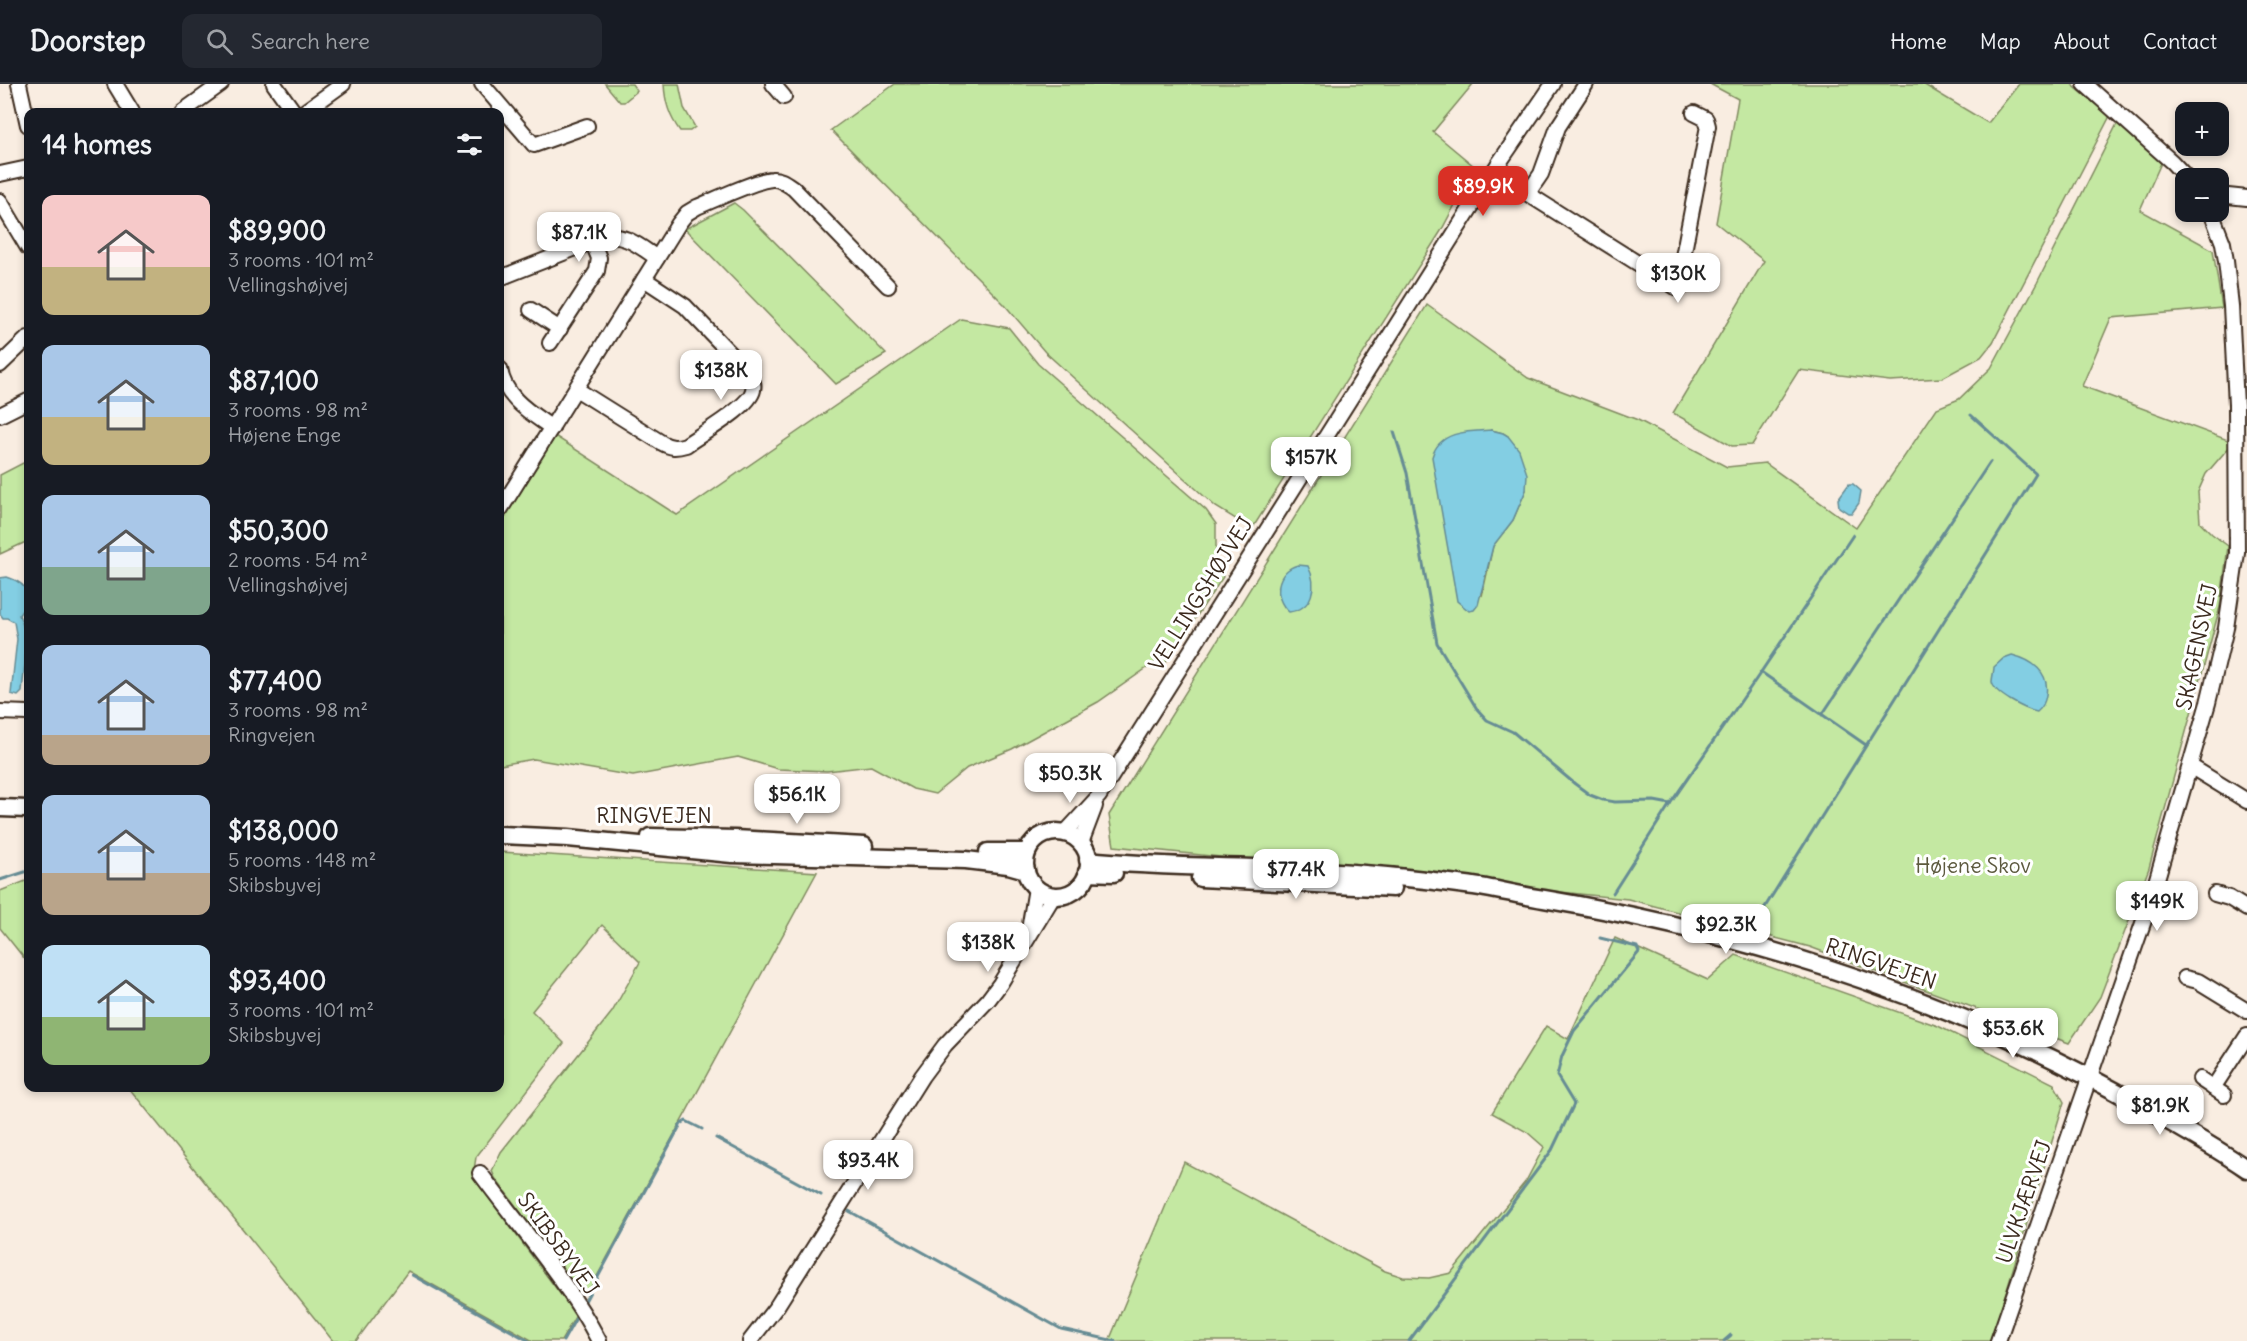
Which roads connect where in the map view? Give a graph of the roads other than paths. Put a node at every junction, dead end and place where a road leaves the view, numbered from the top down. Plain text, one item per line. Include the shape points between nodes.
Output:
1 (19, 84) edge
2 (115, 84) edge
3 (221, 84) edge
4 (274, 84) edge
5 (343, 84) edge
6 (482, 84) edge
7 (773, 84) edge
8 (1545, 84) edge
9 (1554, 84) edge
10 (1586, 84) edge
11 (2085, 84) edge
12 (784, 97) dead end
13 (24, 108) edge
14 (130, 108) edge
15 (188, 108) edge
16 (291, 108) edge
17 (310, 108) edge
18 (502, 108) edge
19 (504, 110) edge
20 (1694, 113) dead end
21 (587, 126) dead end
22 (1517, 136) junction
23 (2178, 168) edge
24 (24, 169) edge
25 (1493, 172) junction
26 (0, 174) edge
27 (1528, 193) junction
28 (2229, 196) edge
29 (2247, 198) edge
30 (0, 201) edge
31 (2215, 222) edge
32 (24, 241) edge
33 (592, 241) junction
34 (657, 258) junction
35 (504, 276) edge
36 (644, 279) junction
37 (888, 286) dead end
38 (531, 310) dead end
39 (560, 329) junction
40 (550, 342) dead end
41 (24, 344) edge
42 (0, 365) edge
43 (504, 382) edge
44 (576, 389) junction
45 (2241, 395) edge
46 (24, 403) edge
47 (0, 415) edge
48 (552, 428) junction
49 (504, 504) edge
50 (0, 712) edge
51 (24, 713) edge
52 (2190, 766) junction
53 (1099, 796) junction
54 (2247, 801) edge
55 (0, 808) edge
56 (24, 810) edge
57 (1065, 833) junction
58 (504, 835) edge
59 (568, 838) junction
60 (1081, 843) junction
61 (1027, 852) junction
62 (1088, 866) junction
63 (1026, 870) junction
64 (1036, 888) junction
65 (2215, 894) dead end
66 (1054, 895) junction
67 (2247, 909) edge
68 (1029, 936) junction
69 (2186, 978) dead end
70 (2247, 1011) edge
71 (2247, 1036) edge
72 (2089, 1076) junction
73 (2200, 1080) dead end
74 (2247, 1168) edge
75 (480, 1173) dead end
76 (599, 1341) edge
77 (750, 1341) edge
78 (1998, 1341) edge

1 - 13 street
2 - 14 street
3 - 15 street
4 - 16 street
5 - 17 street
6 - 18 street
7 - 12 street
8 - 22 street, VELLINGSHØJVEJ
9 - 22 street, VELLINGSHØJVEJ
10 - 27 street via 1557,127 1541,174
11 - 23 street
19 - 21 street via 534,145
20 - 27 street via 1706,119 1708,126 1677,288
22 - 25 street, VELLINGSHØJVEJ
24 - 26 street
25 - 27 street
25 - 53 street, VELLINGSHØJVEJ
28 - 29 street
30 - 32 street
31 - 45 street, SKAGENSVEJ via 2226,261
33 - 34 street via 613,235 625,238
33 - 35 street
33 - 39 street via 599,263 597,271
34 - 36 street
34 - 37 street via 687,213 773,179 793,188
36 - 44 street
36 - 44 street via 685,306 748,372 753,392 737,409 677,448 662,443
38 - 39 street
39 - 40 street
41 - 42 street
43 - 48 street via 520,405
44 - 48 street
45 - 52 street, SKAGENSVEJ via 2233,588
46 - 47 street
48 - 49 street
50 - 51 street
52 - 54 street
52 - 72 street, SKAGENSVEJ via 2150,903
53 - 57 street, VELLINGSHØJVEJ
53 - 60 street, VELLINGSHØJVEJ
55 - 56 main road
57 - 60 main road
57 - 61 main road via 1046,834 1034,841
58 - 59 main road, RINGVEJEN
59 - 61 main road, RINGVEJEN via 735,839
59 - 63 main road, RINGVEJEN via 732,854 966,860
60 - 62 main road
61 - 63 main road
62 - 66 main road via 1085,878 1075,889
62 - 72 main road, RINGVEJEN via 1331,872 1471,885 1625,914 1731,939 1838,971 1950,1012
63 - 64 main road
64 - 66 main road
64 - 68 street
65 - 67 street
66 - 68 street
68 - 77 street via 988,1000 922,1076 777,1306
69 - 70 street via 2198,981
71 - 73 street via 2218,1092
72 - 74 main road, RINGVEJEN
72 - 78 street, ULVKJÆRVEJ
75 - 76 street, SKIBSBYVEJ via 560,1280

